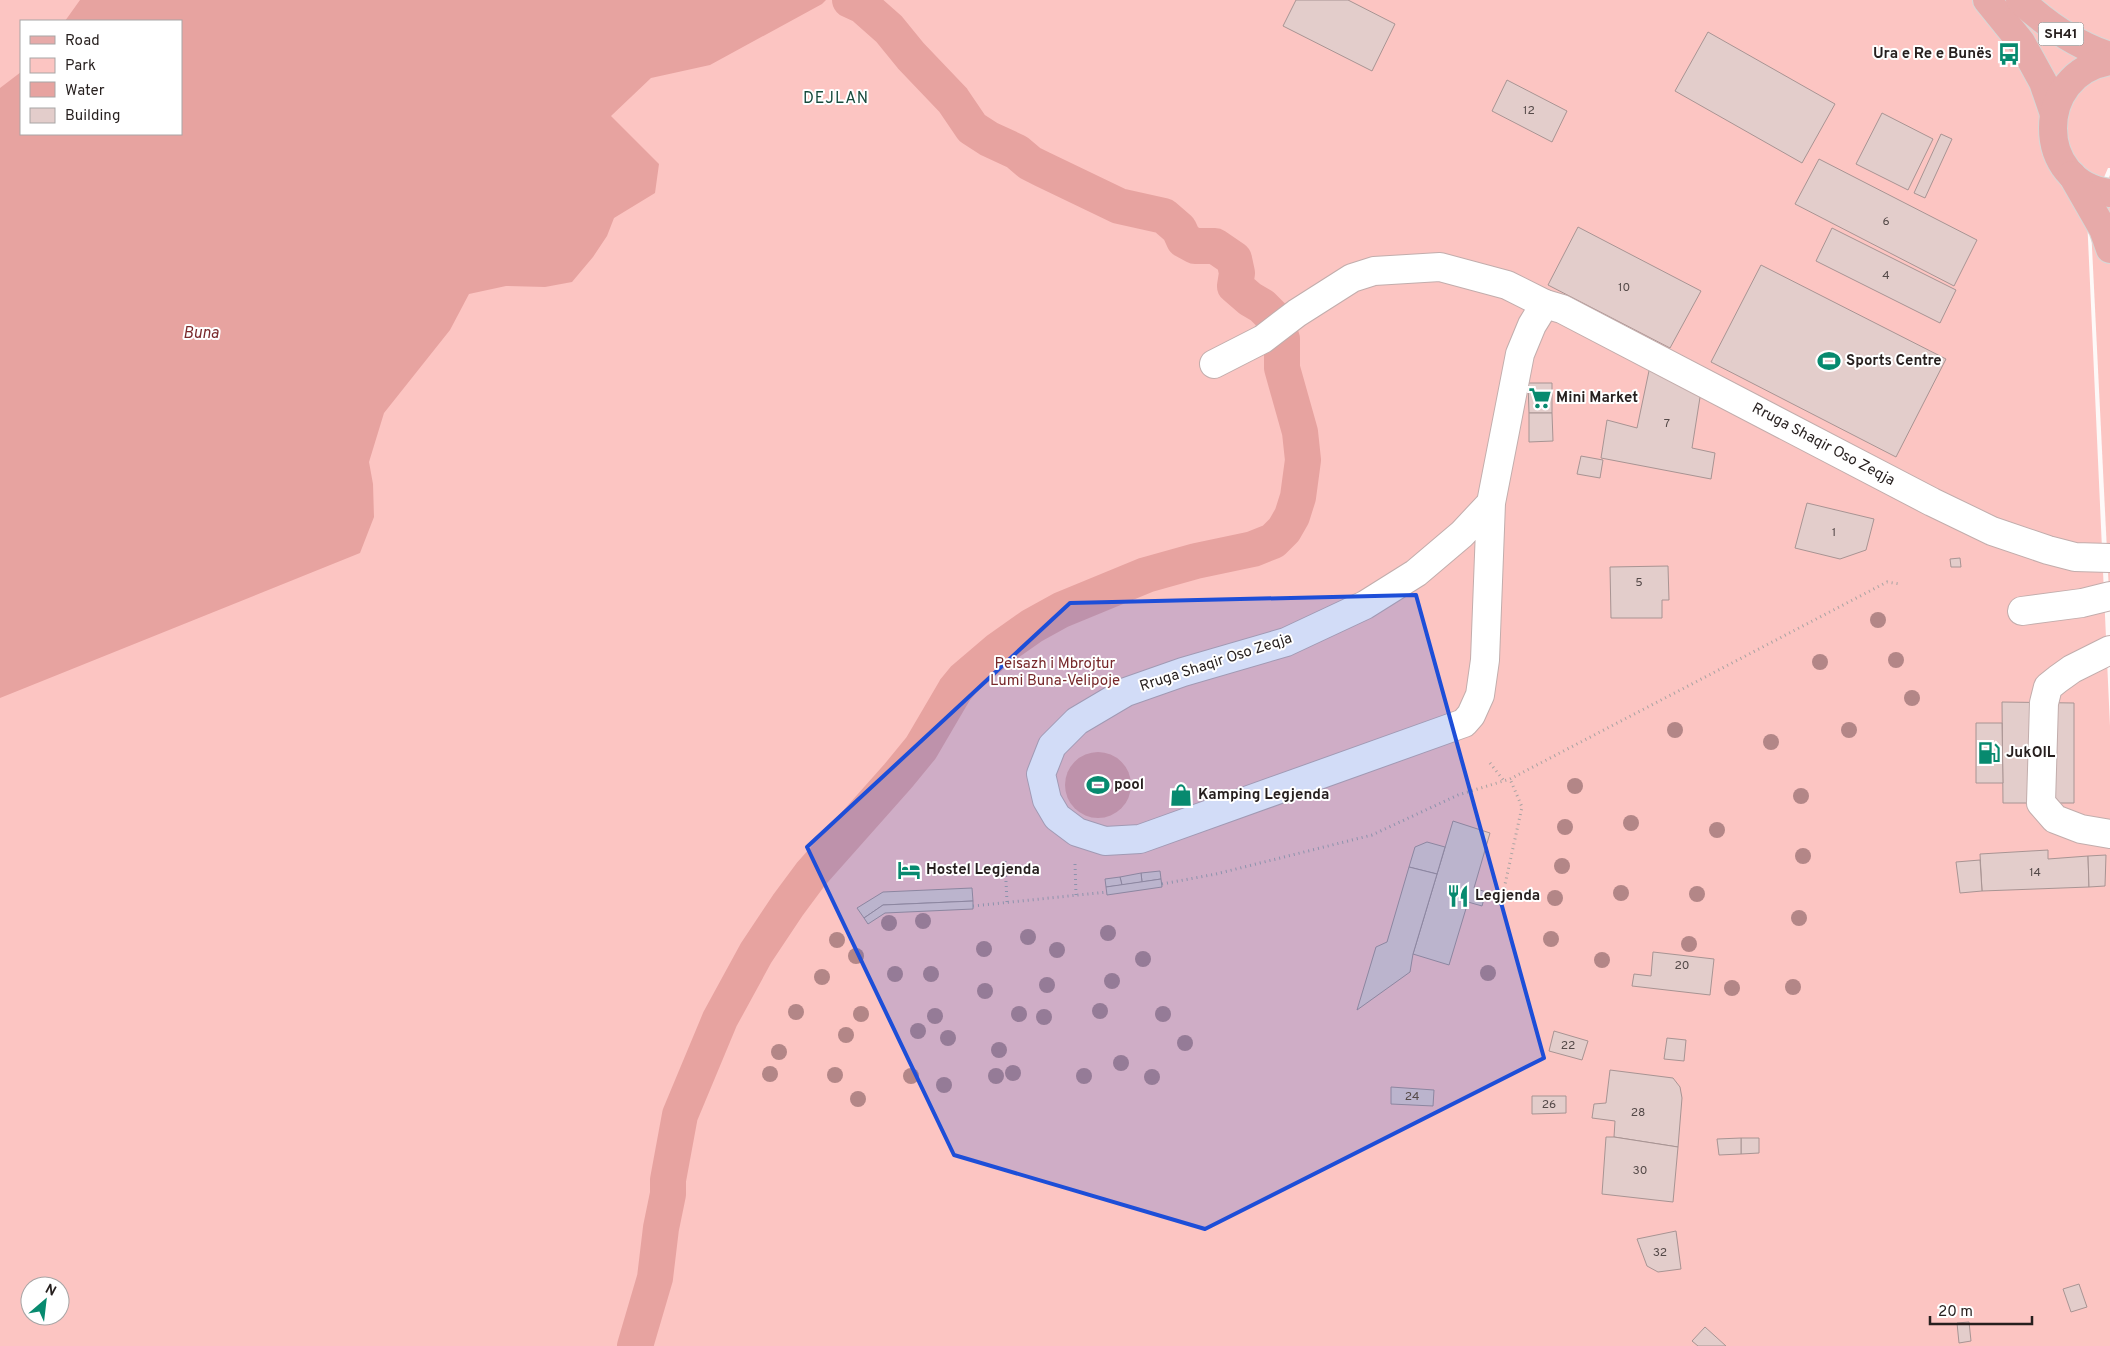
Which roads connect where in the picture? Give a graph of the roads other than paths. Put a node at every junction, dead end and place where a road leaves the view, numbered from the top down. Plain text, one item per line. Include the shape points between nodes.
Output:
1 (1988, 0) edge
2 (2020, 0) edge
3 (2110, 56) edge
4 (2110, 61) edge
5 (2054, 114) junction
6 (2072, 175) junction
7 (2110, 193) edge
8 (2110, 249) edge
9 (1545, 304) junction
10 (1214, 364) dead end
11 (1491, 502) junction
12 (2110, 558) edge
13 (2110, 596) edge
14 (2022, 611) dead end
15 (2110, 650) edge
16 (2110, 834) edge

1 - 5 main road, SH41 via 2021,42 2043,82
2 - 3 main road, SH41 via 2077,44
4 - 5 main road via 2079,74 2063,92
5 - 6 main road via 2055,146
6 - 7 main road via 2093,188
6 - 8 main road via 2103,229
9 - 10 lane, Rruga Shaqir Oso Zeqja via 1507,285 1440,267 1374,271 1352,278 1263,339
9 - 11 lane, Rruga Shaqir Oso Zeqja via 1520,354
9 - 12 lane, Rruga Shaqir Oso Zeqja via 1562,309 1992,531 2075,557
11 - 11 lane, Rruga Shaqir Oso Zeqja via 1462,534 1416,573 1365,605 1286,642 1126,692 1077,721 1052,746 1041,774 1047,800 1057,817 1077,832 1105,841 1140,839 1464,723 1472,715 1480,695 1485,660
13 - 14 lane
15 - 16 lane via 2072,669 2048,687 2044,702 2041,802 2055,819 2081,829

